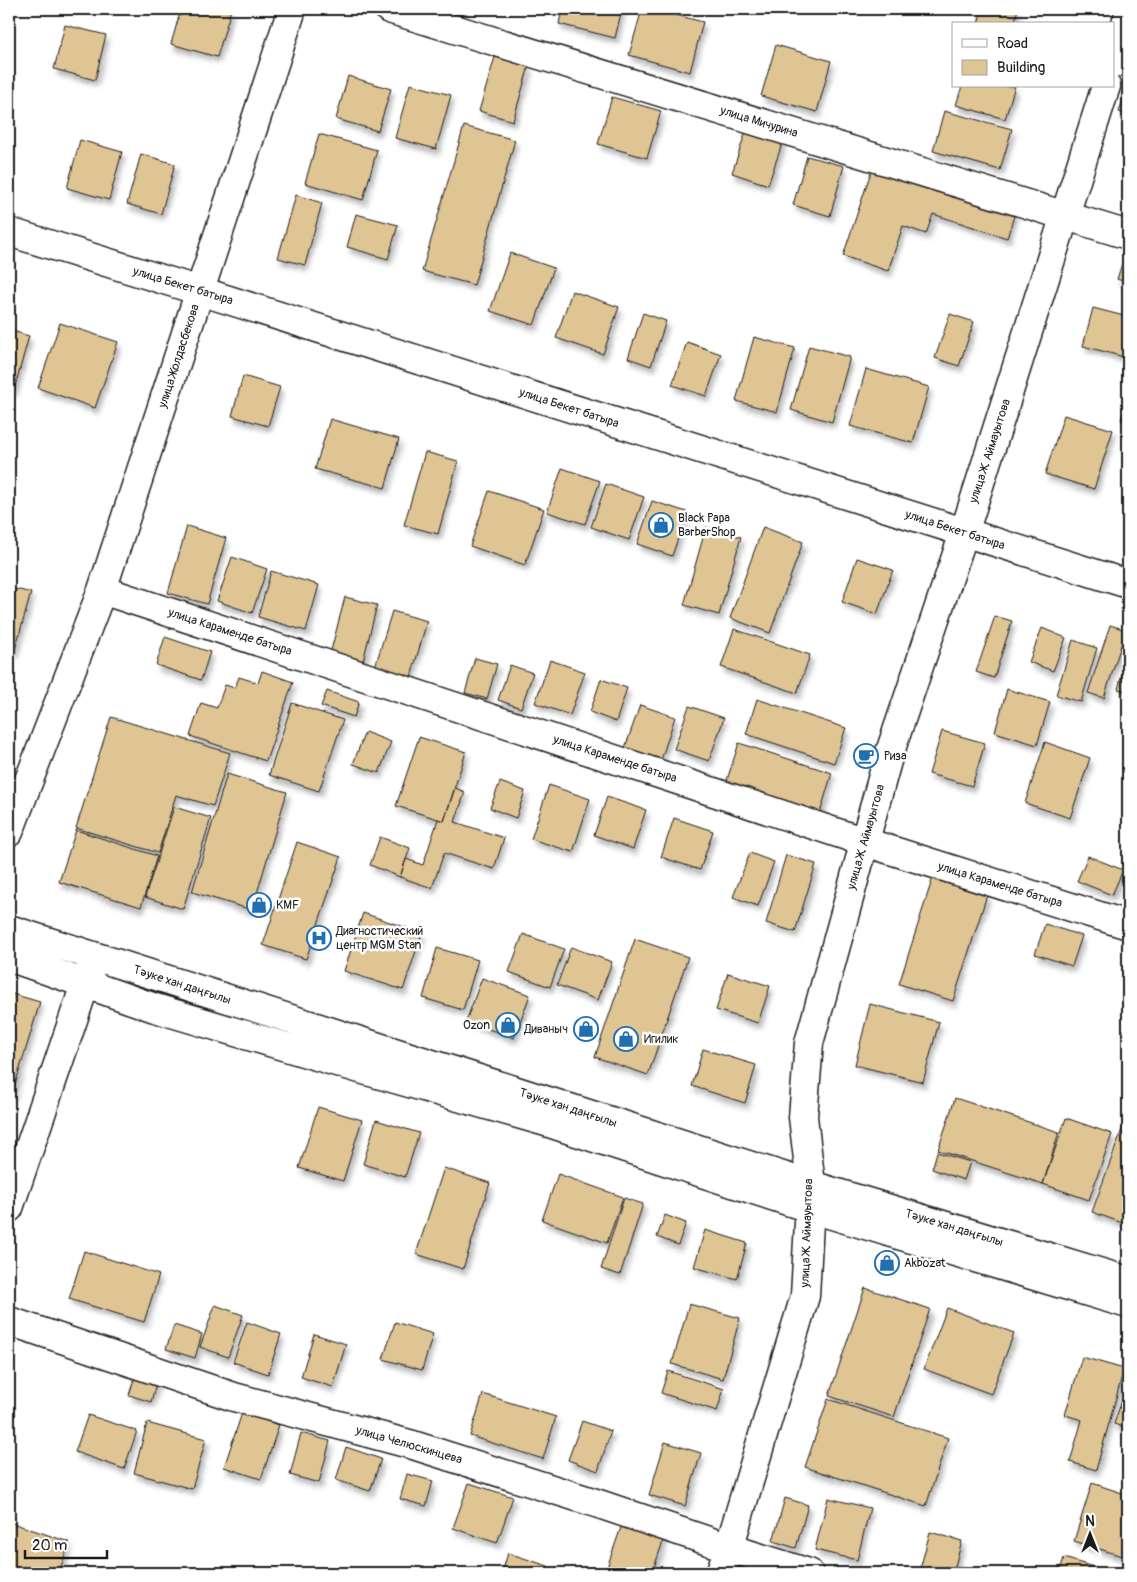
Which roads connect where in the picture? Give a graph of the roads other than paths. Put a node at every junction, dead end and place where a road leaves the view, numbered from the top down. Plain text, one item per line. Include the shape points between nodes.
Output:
1 (292, 9) edge
2 (389, 9) edge
3 (1128, 17) edge
4 (1114, 61) edge
5 (1105, 88) edge
6 (1064, 215) junction
7 (9, 232) edge
8 (1128, 235) edge
9 (200, 291) junction
10 (964, 533) junction
11 (1128, 584) edge
12 (102, 590) junction
13 (9, 832) edge
14 (865, 842) junction
15 (1128, 925) edge
16 (9, 930) edge
17 (9, 958) edge
18 (94, 958) junction
19 (75, 979) junction
20 (810, 1196) junction
21 (9, 1208) edge
22 (1128, 1281) edge
23 (1128, 1304) edge
24 (9, 1321) edge
25 (729, 1548) junction
26 (720, 1573) edge
27 (809, 1573) edge

1 - 9 street, улица Жолдасбекова
2 - 6 street, улица Мичурина
3 - 4 street
5 - 6 street, улица Ж. Аймауытова
6 - 8 street, улица Мичурина
6 - 10 street, улица Ж. Аймауытова
7 - 9 street, улица Бекет батыра
9 - 10 street, улица Бекет батыра
9 - 12 street, улица Жолдасбекова
10 - 11 street, улица Бекет батыра
10 - 14 street, улица Ж. Аймауытова via 888,761
12 - 13 street, улица Жолдасбекова
12 - 14 street, улица Караменде батыра
14 - 15 street, улица Караменде батыра
14 - 20 street, улица Ж. Аймауытова via 809,1042 803,1117
16 - 18 street, Тәуке хан даңғылы
17 - 19 street, Тәуке хан даңғылы
18 - 19 street
18 - 20 street, Тәуке хан даңғылы
19 - 20 street, Тәуке хан даңғылы via 155,1008 360,1069
19 - 21 street
20 - 22 street, Тәуке хан даңғылы
20 - 23 street, Тәуке хан даңғылы
20 - 25 street, улица Ж. Аймауытова via 805,1296
24 - 25 street, улица Челюскинцева via 234,1397 413,1445
25 - 26 street, улица Ж. Аймауытова
25 - 27 street, улица Челюскинцева

